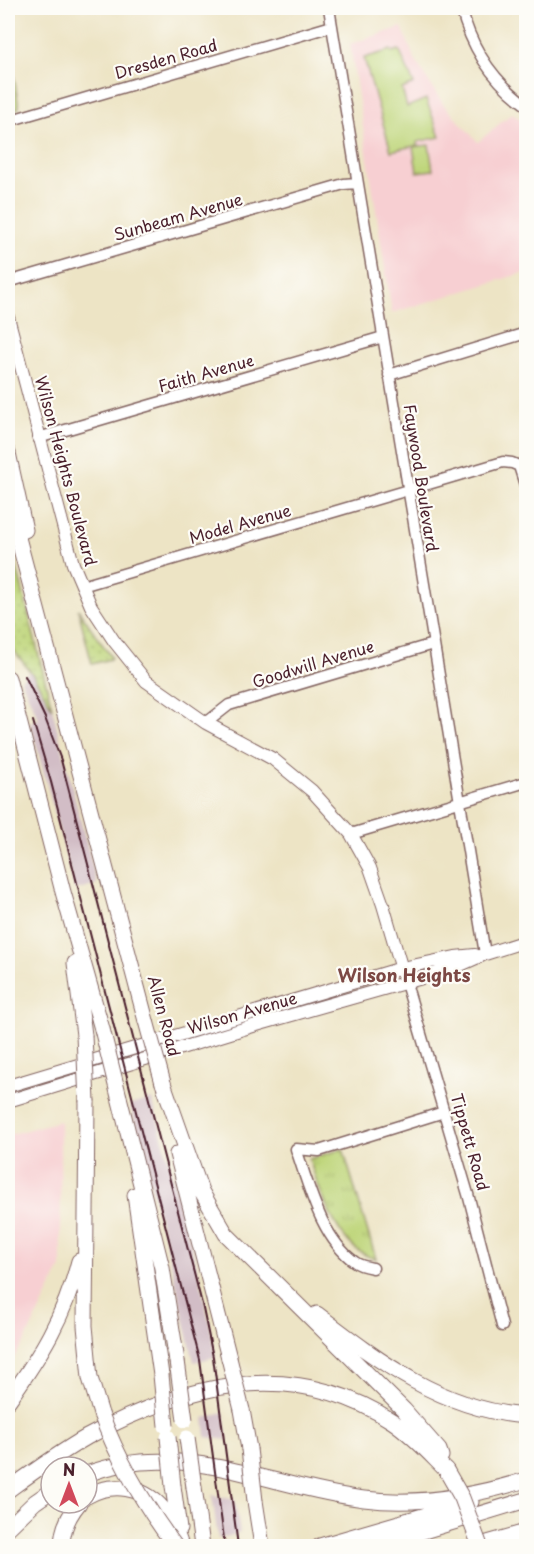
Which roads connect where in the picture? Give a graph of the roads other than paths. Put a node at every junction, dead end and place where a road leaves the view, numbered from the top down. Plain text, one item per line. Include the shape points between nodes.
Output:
1 (329, 8) edge
2 (461, 8) edge
3 (332, 26) junction
4 (526, 105) edge
5 (8, 121) edge
6 (357, 183) junction
7 (8, 282) edge
8 (8, 317) edge
9 (526, 333) edge
10 (383, 337) junction
11 (389, 375) junction
12 (38, 438) junction
13 (8, 453) edge
14 (526, 488) edge
15 (407, 490) junction
16 (8, 500) edge
17 (82, 586) junction
18 (433, 644) junction
19 (47, 645) junction
20 (8, 678) edge
21 (206, 723) junction
22 (526, 782) edge
23 (459, 802) junction
24 (351, 834) junction
25 (63, 892) junction
26 (526, 942) edge
27 (485, 954) junction
28 (402, 968) junction
29 (406, 983) junction
30 (163, 1083) junction
31 (8, 1086) edge
32 (8, 1101) edge
33 (444, 1112) junction
34 (128, 1132) junction
35 (84, 1226) junction
36 (373, 1268) dead end
37 (277, 1285) junction
38 (502, 1326) dead end
39 (8, 1401) edge
40 (526, 1416) edge
41 (99, 1470) edge
42 (446, 1470) junction
43 (33, 1472) junction
44 (526, 1480) edge
45 (8, 1490) edge
46 (99, 1491) edge
47 (8, 1499) edge
48 (39, 1500) edge
49 (526, 1500) edge
50 (70, 1515) edge
51 (8, 1528) edge
52 (526, 1532) edge
53 (201, 1544) edge
54 (62, 1546) edge
55 (175, 1546) edge
56 (181, 1546) edge
57 (262, 1546) edge
58 (320, 1546) edge
59 (374, 1546) edge
60 (478, 1546) edge

1 - 3 street, Faywood Boulevard
2 - 4 street via 476,50 486,65
3 - 5 street, Dresden Road
3 - 6 street, Faywood Boulevard
6 - 7 street, Sunbeam Avenue
6 - 10 street, Faywood Boulevard
8 - 12 main road, Wilson Heights Boulevard
9 - 11 street
10 - 11 street, Faywood Boulevard
10 - 12 street, Faith Avenue
11 - 15 street, Faywood Boulevard
12 - 17 main road, Wilson Heights Boulevard
13 - 19 highway
14 - 15 street, Model Avenue via 519,466 503,462
15 - 17 street, Model Avenue
15 - 18 street, Faywood Boulevard
16 - 19 highway, Allen Road
17 - 21 main road, Wilson Heights Boulevard via 114,641 146,681
18 - 21 street, Goodwill Avenue via 230,705
18 - 23 street, Faywood Boulevard
19 - 30 highway, Allen Road, bridge
20 - 25 highway
21 - 24 main road, Wilson Heights Boulevard via 273,759 312,791
22 - 23 street
23 - 24 street
23 - 27 street, Faywood Boulevard
24 - 28 main road, Wilson Heights Boulevard via 370,868
25 - 34 highway, bridge
25 - 35 highway, bridge via 84,1035
26 - 27 main road, Wilson Avenue
27 - 28 main road, Wilson Avenue
27 - 29 main road, Wilson Avenue
28 - 29 main road, Tippett Road
28 - 31 main road, Wilson Avenue
29 - 32 main road, Wilson Avenue
29 - 33 street, Tippett Road
30 - 37 highway via 192,1170 209,1206 226,1234
30 - 57 highway, Allen Road, bridge via 242,1410
33 - 36 street via 319,1150 296,1149 324,1225 355,1262
33 - 38 street, Tippett Road
34 - 53 highway, bridge via 162,1268
34 - 56 highway, bridge
35 - 39 highway via 79,1262 62,1313 36,1362
35 - 55 highway, bridge via 90,1378 101,1414 126,1469
37 - 40 highway via 393,1371 464,1404
37 - 42 highway via 404,1410 439,1450
41 - 44 highway via 138,1461 179,1461 347,1497 394,1501 463,1496
42 - 43 highway via 394,1422 368,1407 310,1386 259,1382 203,1391 155,1406 86,1438
42 - 60 highway, bridge via 462,1498
43 - 45 highway
43 - 47 highway
44 - 58 highway via 457,1506
46 - 56 highway via 126,1488 161,1506
48 - 51 highway
49 - 59 highway
50 - 54 highway
52 - 60 highway

